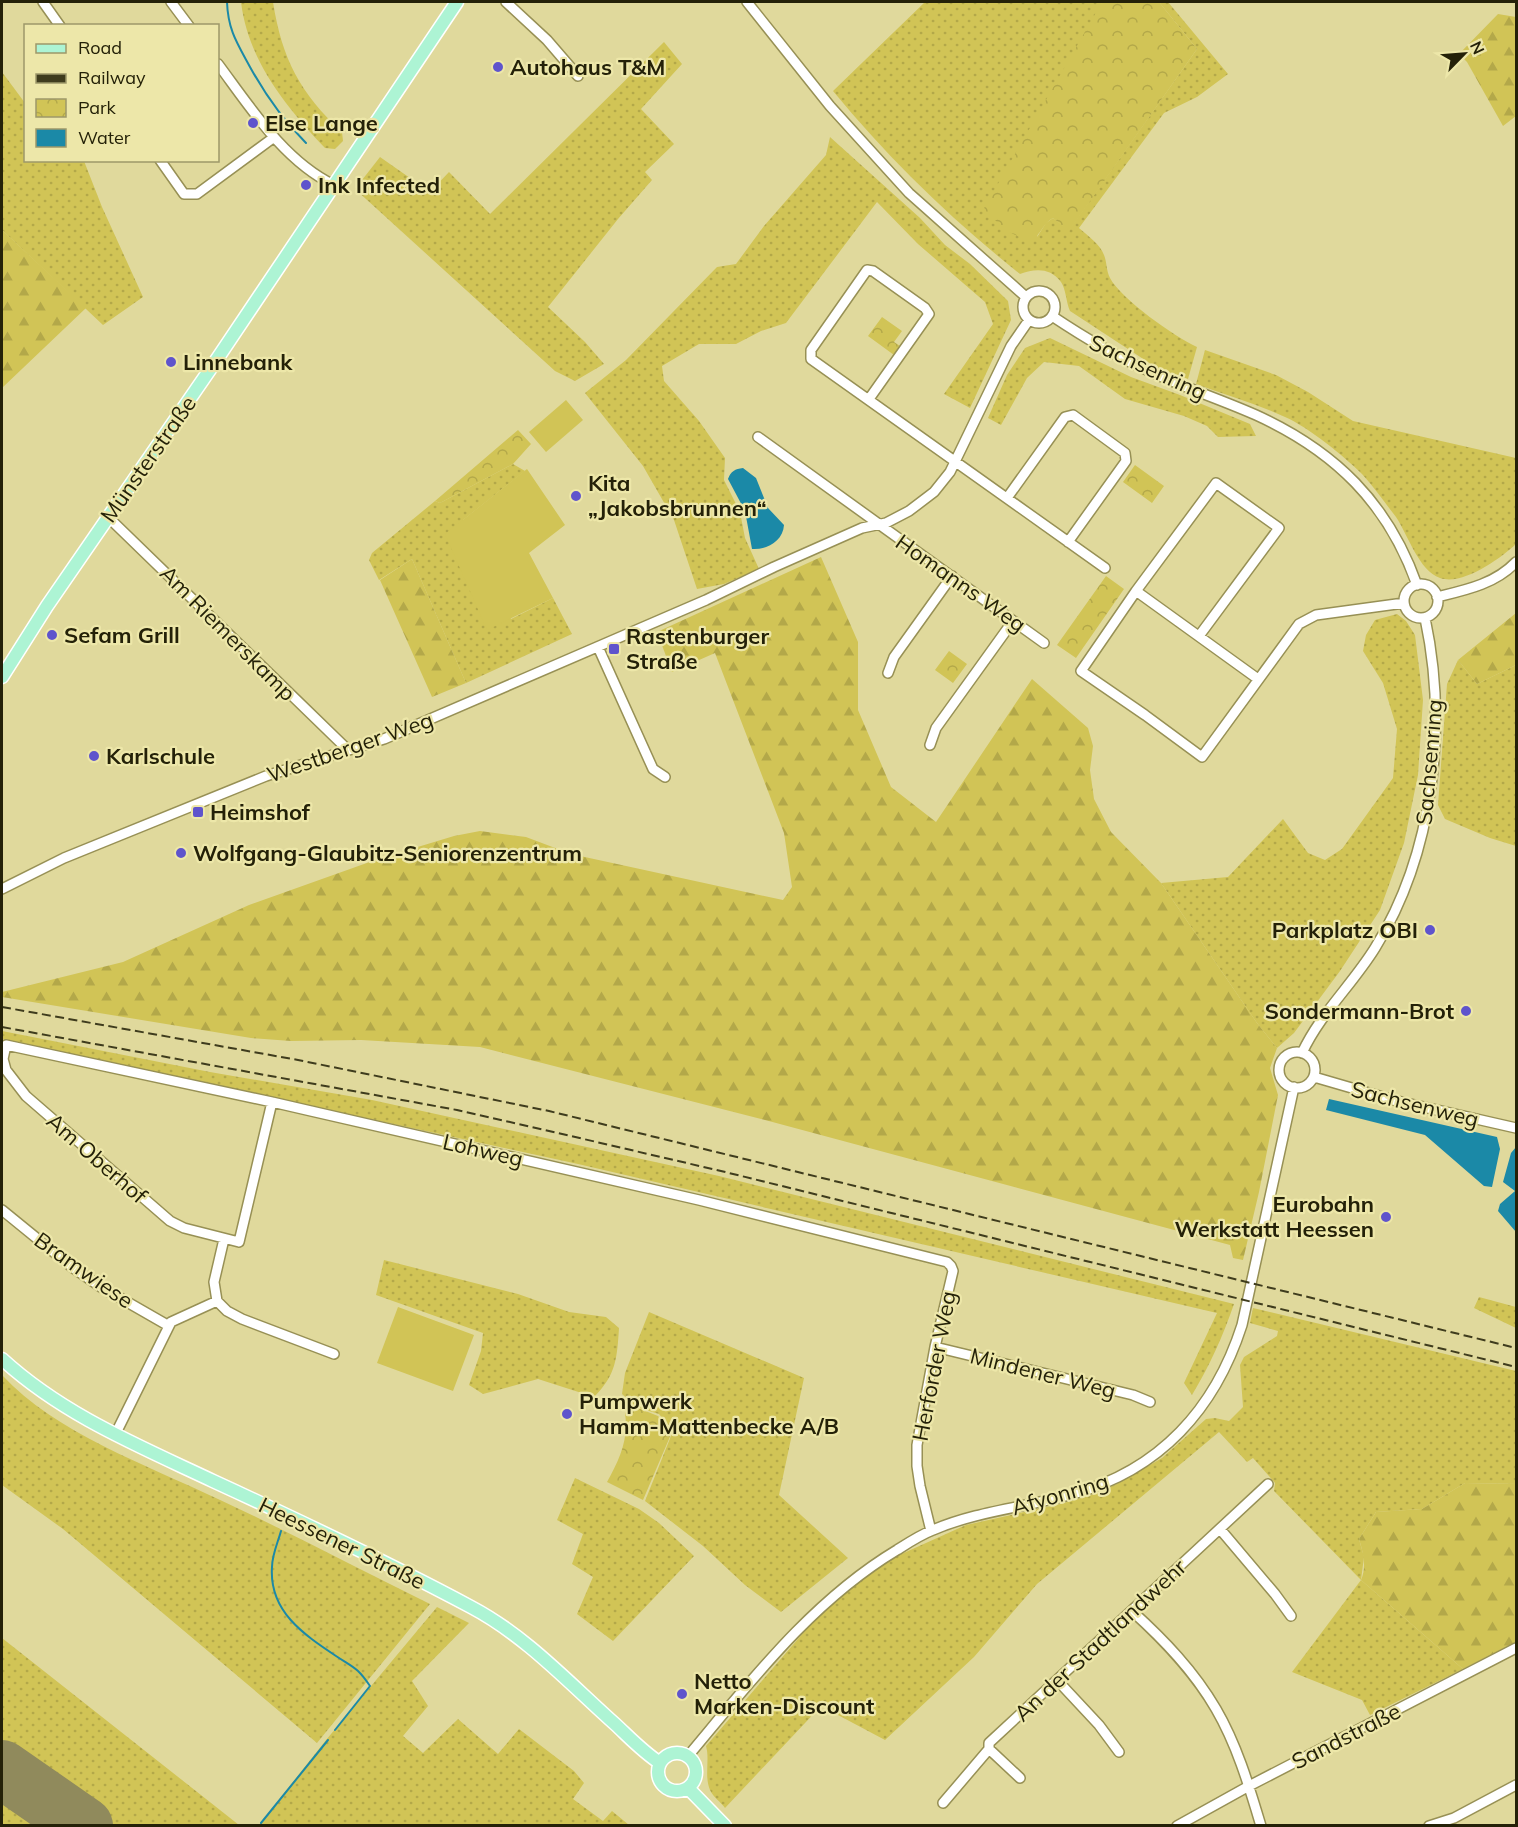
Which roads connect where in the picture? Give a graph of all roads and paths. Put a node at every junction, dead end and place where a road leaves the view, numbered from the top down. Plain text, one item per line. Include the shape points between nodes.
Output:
1 (43, 2) edge
2 (171, 2) edge
3 (457, 2) edge
4 (506, 2) edge
5 (747, 2) edge
6 (59, 24) edge
7 (188, 24) edge
8 (219, 65) edge
9 (578, 76) dead end
10 (273, 138) junction
11 (161, 162) edge
12 (334, 185) junction
13 (1026, 297) junction
14 (1052, 316) junction
15 (1029, 320) junction
16 (869, 399) junction
17 (758, 437) dead end
18 (955, 461) junction
19 (1007, 498) junction
20 (108, 517) junction
21 (878, 524) junction
22 (1068, 542) junction
23 (1516, 562) edge
24 (1105, 568) dead end
25 (952, 576) junction
26 (1417, 585) junction
27 (1136, 591) junction
28 (1437, 597) junction
29 (1404, 603) junction
30 (1425, 618) junction
31 (1013, 621) junction
32 (1199, 636) junction
33 (1044, 643) dead end
34 (598, 647) junction
35 (888, 673) dead end
36 (2, 677) edge
37 (1258, 679) junction
38 (930, 745) dead end
39 (347, 749) junction
40 (665, 777) dead end
41 (2, 889) edge
42 (6, 1045) joint
43 (1302, 1053) junction
44 (1314, 1077) junction
45 (1294, 1087) junction
46 (272, 1102) junction
47 (1516, 1128) edge
48 (2, 1210) edge
49 (224, 1239) junction
50 (953, 1271) joint
51 (218, 1301) junction
52 (169, 1326) junction
53 (935, 1347) junction
54 (334, 1354) dead end
55 (2, 1359) edge
56 (1150, 1402) dead end
57 (115, 1435) junction
58 (1268, 1484) dead end
59 (1220, 1529) junction
60 (931, 1531) junction
61 (1132, 1611) junction
62 (1291, 1616) dead end
63 (1516, 1648) edge
64 (1057, 1680) junction
65 (989, 1749) junction
66 (1119, 1752) dead end
67 (688, 1756) junction
68 (660, 1763) junction
69 (1020, 1778) dead end
70 (1516, 1785) edge
71 (1249, 1786) junction
72 (688, 1788) junction
73 (943, 1803) dead end
74 (1455, 1822) edge
75 (725, 1826) edge
76 (1177, 1826) edge
77 (1261, 1826) edge
78 (1429, 1826) edge

1 - 6 street
2 - 7 street
3 - 12 main road, Münsterstraße
4 - 9 street
5 - 13 street via 830,106 909,193
8 - 10 street
10 - 11 street via 197,194 184,194
10 - 12 street
12 - 20 main road, Münsterstraße
13 - 14 street via 1039,290 1048,294 1054,302
13 - 15 street via 1023,309
14 - 15 street via 1041,323
14 - 26 street, Sachsenring via 1127,361 1257,416 1325,455 1352,478 1383,515
15 - 18 street, Westberger Weg via 1011,345
16 - 16 street via 811,359 810,354 867,270 929,314
16 - 18 street
17 - 21 street, Homanns Weg
18 - 19 street
18 - 21 street, Westberger Weg via 931,495 909,511
19 - 22 street
19 - 22 street via 1065,417 1073,416 1125,453 1126,460
20 - 36 main road, Münsterstraße
20 - 39 street, Am Riemerskamp
21 - 25 street, Homanns Weg
21 - 34 street, Westberger Weg
22 - 24 street
23 - 28 street via 1485,583
25 - 31 street, Homanns Weg
25 - 35 street via 894,657
26 - 28 street via 1430,587
26 - 29 street via 1408,591
27 - 32 street
27 - 32 street via 1216,483 1279,528
27 - 37 street via 1081,671 1202,757
28 - 30 street via 1435,610
29 - 30 street via 1410,614
29 - 37 street via 1307,619 1299,624
30 - 43 street, Sachsenring via 1435,692 1426,825 1410,877 1384,934 1315,1028
31 - 33 street, Homanns Weg
31 - 38 street via 936,728
32 - 37 street
34 - 39 street, Westberger Weg via 384,739
34 - 40 street via 653,769
39 - 41 street, Westberger Weg via 165,816
42 - 46 street, Lohweg
42 - 49 street, Am Oberhof via 6,1070 26,1096 170,1221
43 - 44 street via 1313,1062
43 - 45 street, Sachsenring via 1289,1055 1280,1066 1282,1079
44 - 45 street via 1306,1086
44 - 47 street, Sachsenweg
45 - 60 street, Afyonring via 1242,1325 1222,1374 1201,1409 1170,1443 1148,1460 1100,1486
46 - 49 street via 239,1242
46 - 50 street, Lohweg via 827,1231 941,1260
48 - 52 street, Bramwiese via 72,1267
49 - 51 street via 214,1282
50 - 53 street, Herforder Weg
51 - 52 street
51 - 54 street via 242,1319
52 - 57 street
53 - 56 street, Mindener Weg
53 - 60 street, Herforder Weg via 917,1445 920,1486
55 - 57 main road, Heessener Straße via 55,1401
57 - 68 main road, Heessener Straße via 398,1569 495,1621 531,1647
58 - 59 street, An der Stadtlandwehr
59 - 61 street, An der Stadtlandwehr
59 - 62 street
60 - 67 street, Afyonring via 834,1594 791,1637
61 - 64 street, An der Stadtlandwehr
61 - 71 street via 1182,1661 1216,1709
63 - 71 street, Sandstraße
64 - 65 street, An der Stadtlandwehr via 988,1743
64 - 66 street
65 - 69 street
65 - 73 street, An der Stadtlandwehr
67 - 68 main road via 669,1754
67 - 72 main road via 696,1772
68 - 72 main road via 657,1776 664,1787 676,1792
70 - 74 street
71 - 76 street, Sandstraße
71 - 77 street
72 - 75 main road
74 - 78 street

